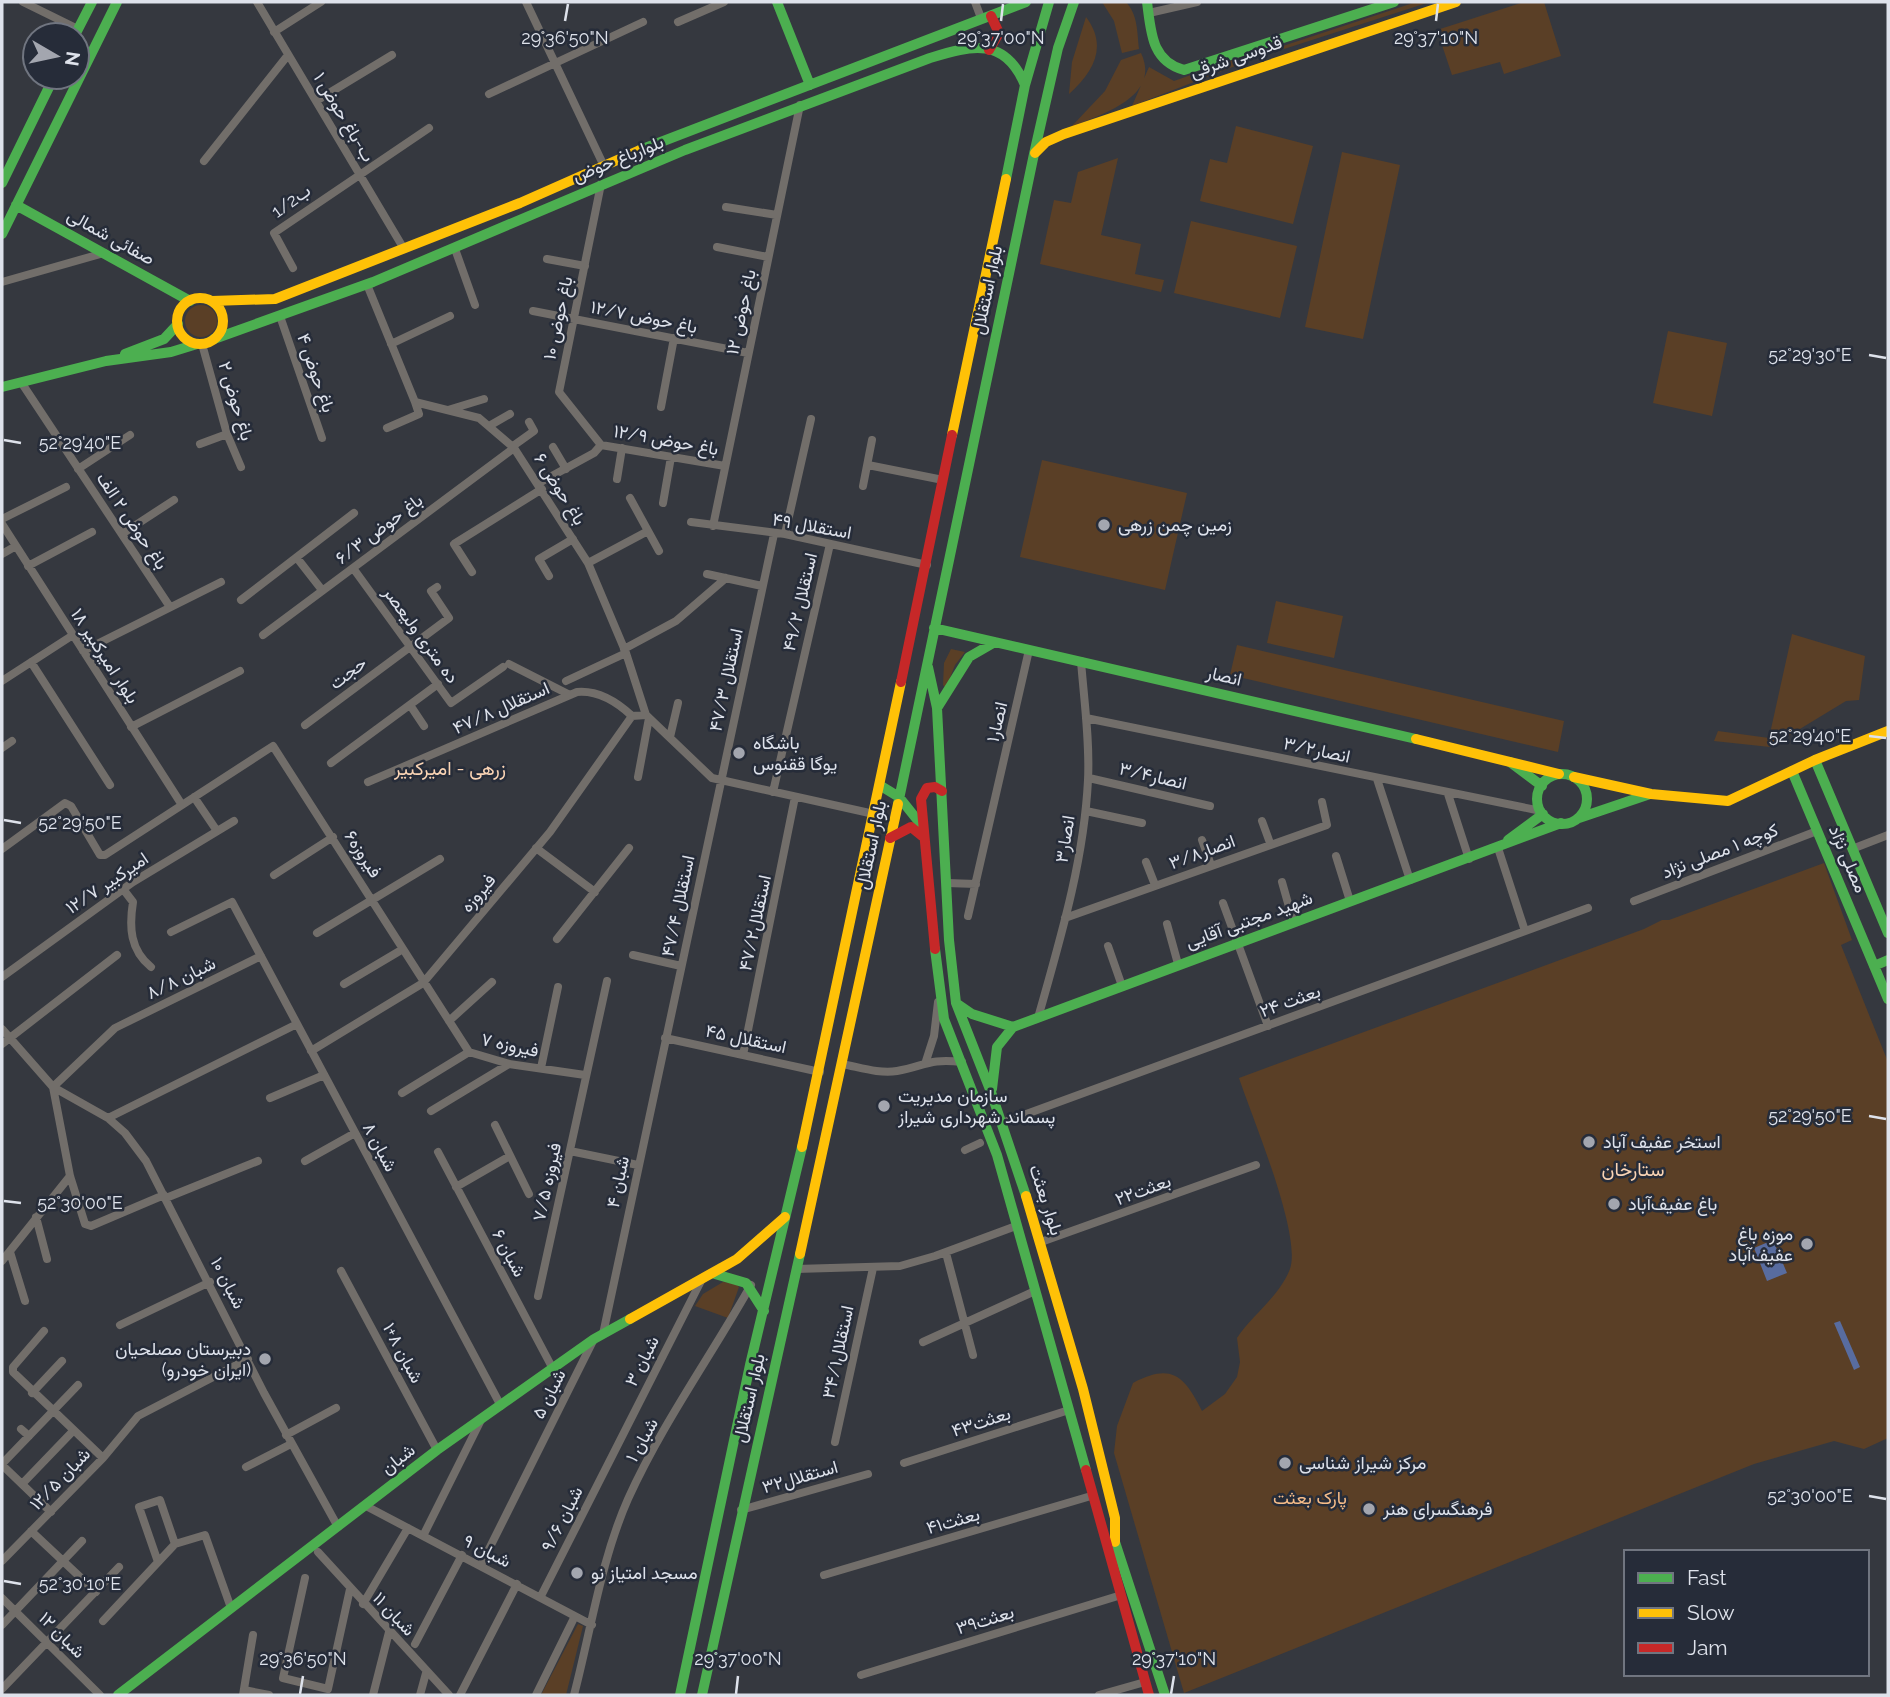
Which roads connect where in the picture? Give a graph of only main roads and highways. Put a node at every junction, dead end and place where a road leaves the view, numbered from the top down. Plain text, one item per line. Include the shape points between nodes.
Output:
1 (92, 2) edge
2 (117, 2) edge
3 (777, 2) edge
4 (1026, 2) edge
5 (1049, 2) edge
6 (1074, 2) edge
7 (1394, 2) edge
8 (1456, 2) edge
9 (1148, 7) edge
10 (986, 17) junction
11 (82, 21) edge
12 (1266, 42) junction
13 (906, 49) junction
14 (989, 50) junction
15 (1271, 64) junction
16 (912, 67) junction
17 (810, 85) junction
18 (1025, 85) junction
19 (47, 91) edge
20 (1034, 154) junction
21 (2, 183) edge
22 (527, 199) junction
23 (16, 205) junction
24 (535, 213) junction
25 (2, 234) edge
26 (190, 301) junction
27 (212, 301) junction
28 (178, 324) junction
29 (214, 339) junction
30 (199, 344) junction
31 (106, 361) junction
32 (2, 387) edge
33 (951, 444) junction
34 (970, 448) junction
35 (934, 628) junction
36 (995, 642) junction
37 (927, 664) junction
38 (937, 708) junction
39 (1888, 731) edge
40 (1505, 759) junction
41 (1815, 760) junction
42 (1792, 771) junction
43 (1559, 774) junction
44 (1574, 777) junction
45 (881, 786) junction
46 (1542, 786) junction
47 (942, 791) junction
48 (1651, 793) junction
49 (899, 797) junction
50 (1542, 813) junction
51 (1576, 819) junction
52 (1561, 823) junction
53 (923, 827) junction
54 (890, 838) junction
55 (926, 844) junction
56 (1498, 848) junction
57 (1888, 933) edge
58 (1888, 960) edge
59 (1874, 966) junction
60 (1888, 999) edge
61 (956, 1003) junction
62 (1013, 1027) junction
63 (991, 1092) junction
64 (803, 1146) junction
65 (822, 1151) junction
66 (787, 1215) junction
67 (715, 1274) junction
68 (764, 1311) junction
69 (731, 1454) junction
70 (753, 1461) junction
71 (122, 1694) edge
72 (680, 1695) edge
73 (702, 1695) edge
74 (1149, 1695) edge
75 (1165, 1695) edge

1 - 11 main road
2 - 23 main road
3 - 17 main road
4 - 10 main road, بلوارباغ حوض
5 - 18 main road, بلوار استقلال
6 - 20 main road, بلوار استقلال via 1058,48
7 - 12 main road, قدوسی شرقی
8 - 15 main road, قدوسی شرقی
9 - 12 main road, قدوسی شرقی via 1157,51 1169,68 1184,70
10 - 13 main road, بلوارباغ حوض
10 - 14 main road via 998,24 1000,34
12 - 15 main road
13 - 16 main road
13 - 17 main road, بلوارباغ حوض
14 - 16 main road, بلوارباغ حوض via 972,47
14 - 18 main road via 1001,52 1017,65
15 - 20 main road, قدوسی شرقی via 1064,134
16 - 24 main road, بلوارباغ حوض via 800,105
17 - 22 main road, بلوارباغ حوض via 603,164
18 - 33 main road, بلوار استقلال
19 - 21 main road
20 - 34 main road, بلوار استقلال
22 - 24 main road
22 - 27 main road, بلوارباغ حوض via 275,299
23 - 25 main road
23 - 26 main road, صفائی شمالی
24 - 29 main road, بلوارباغ حوض via 368,286
26 - 27 main road
26 - 28 main road via 180,310
27 - 29 main road via 223,320
28 - 30 main road via 182,335
28 - 31 main road via 164,339
29 - 30 main road
30 - 31 main road
31 - 32 main road
33 - 34 main road
33 - 45 main road, بلوار استقلال
34 - 35 main road, بلوار استقلال
35 - 36 main road, انصار
35 - 37 main road, بلوار استقلال
36 - 38 main road via 969,657
36 - 40 main road, انصار
37 - 38 main road, بلوار بعثت
37 - 49 main road, بلوار استقلال
38 - 47 main road, بلوار بعثت
39 - 41 main road
40 - 43 main road, انصار
40 - 46 main road, انصار
41 - 42 main road
41 - 57 main road, مصلی نژاد
42 - 48 main road via 1728,801
42 - 59 main road, مصلی نژاد
43 - 44 main road
43 - 46 main road
44 - 48 main road
44 - 51 main road via 1587,797 1583,813
45 - 49 main road
45 - 64 main road, بلوار استقلال
46 - 50 main road via 1538,796
47 - 53 main road, بلوار بعثت via 928,788 921,799
47 - 61 main road, بلوار بعثت
48 - 51 main road
49 - 53 main road
49 - 54 main road, بلوار استقلال
50 - 52 main road
50 - 56 main road, شهید مجتبی آقایی
51 - 52 main road
52 - 56 main road, شهید مجتبی آقایی
53 - 55 main road, بلوار بعثت
54 - 55 main road via 911,827 920,831
54 - 65 main road, بلوار استقلال
55 - 74 main road, بلوار بعثت via 945,1027 997,1155
56 - 62 main road, شهید مجتبی آقایی
58 - 59 main road
59 - 60 main road, مصلی نژاد
61 - 62 main road via 972,1014
61 - 63 main road, بلوار بعثت
62 - 63 main road via 995,1044
63 - 75 main road, بلوار بعثت via 1041,1242 1115,1518 1113,1534
64 - 65 main road
64 - 66 main road, بلوار استقلال
65 - 70 main road, بلوار استقلال
66 - 67 main road, شبان
66 - 68 main road, بلوار استقلال
67 - 68 main road via 751,1285
67 - 71 main road, شبان via 599,1336 437,1450
68 - 69 main road, بلوار استقلال
69 - 70 main road
69 - 72 main road, بلوار استقلال
70 - 73 main road, بلوار استقلال

